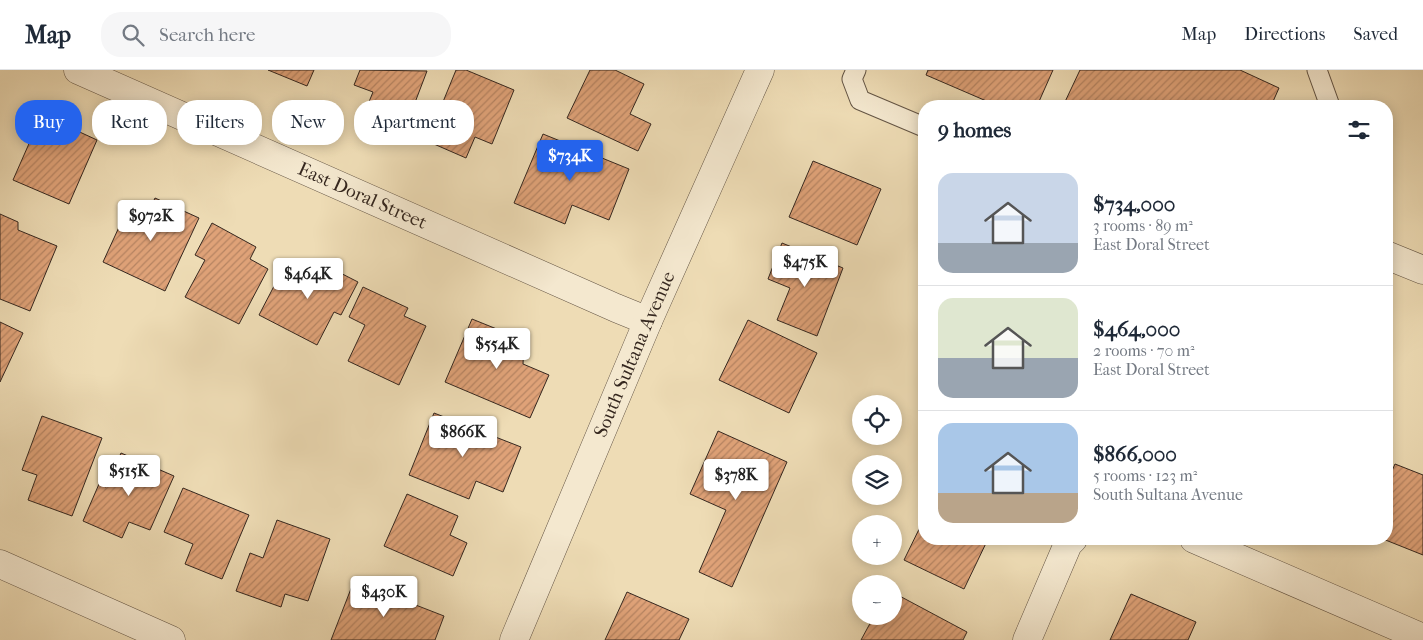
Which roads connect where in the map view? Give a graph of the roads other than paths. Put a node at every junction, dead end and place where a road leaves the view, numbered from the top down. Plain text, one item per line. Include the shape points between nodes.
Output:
1 (78, 70) edge
2 (760, 70) edge
3 (856, 70) edge
4 (1318, 70) edge
5 (1328, 100) edge
6 (918, 124) edge
7 (1393, 257) edge
8 (1423, 270) edge
9 (648, 321) junction
10 (1068, 545) edge
11 (1208, 545) edge
12 (0, 564) edge
13 (1423, 638) edge
14 (171, 640) edge
15 (514, 640) edge
16 (1027, 640) edge

1 - 9 street, East Doral Street
2 - 9 street, South Sultana Avenue
3 - 6 lane via 852,80 860,100
4 - 5 lane
7 - 8 street
9 - 15 street, South Sultana Avenue
10 - 16 street
11 - 13 street
12 - 14 street

